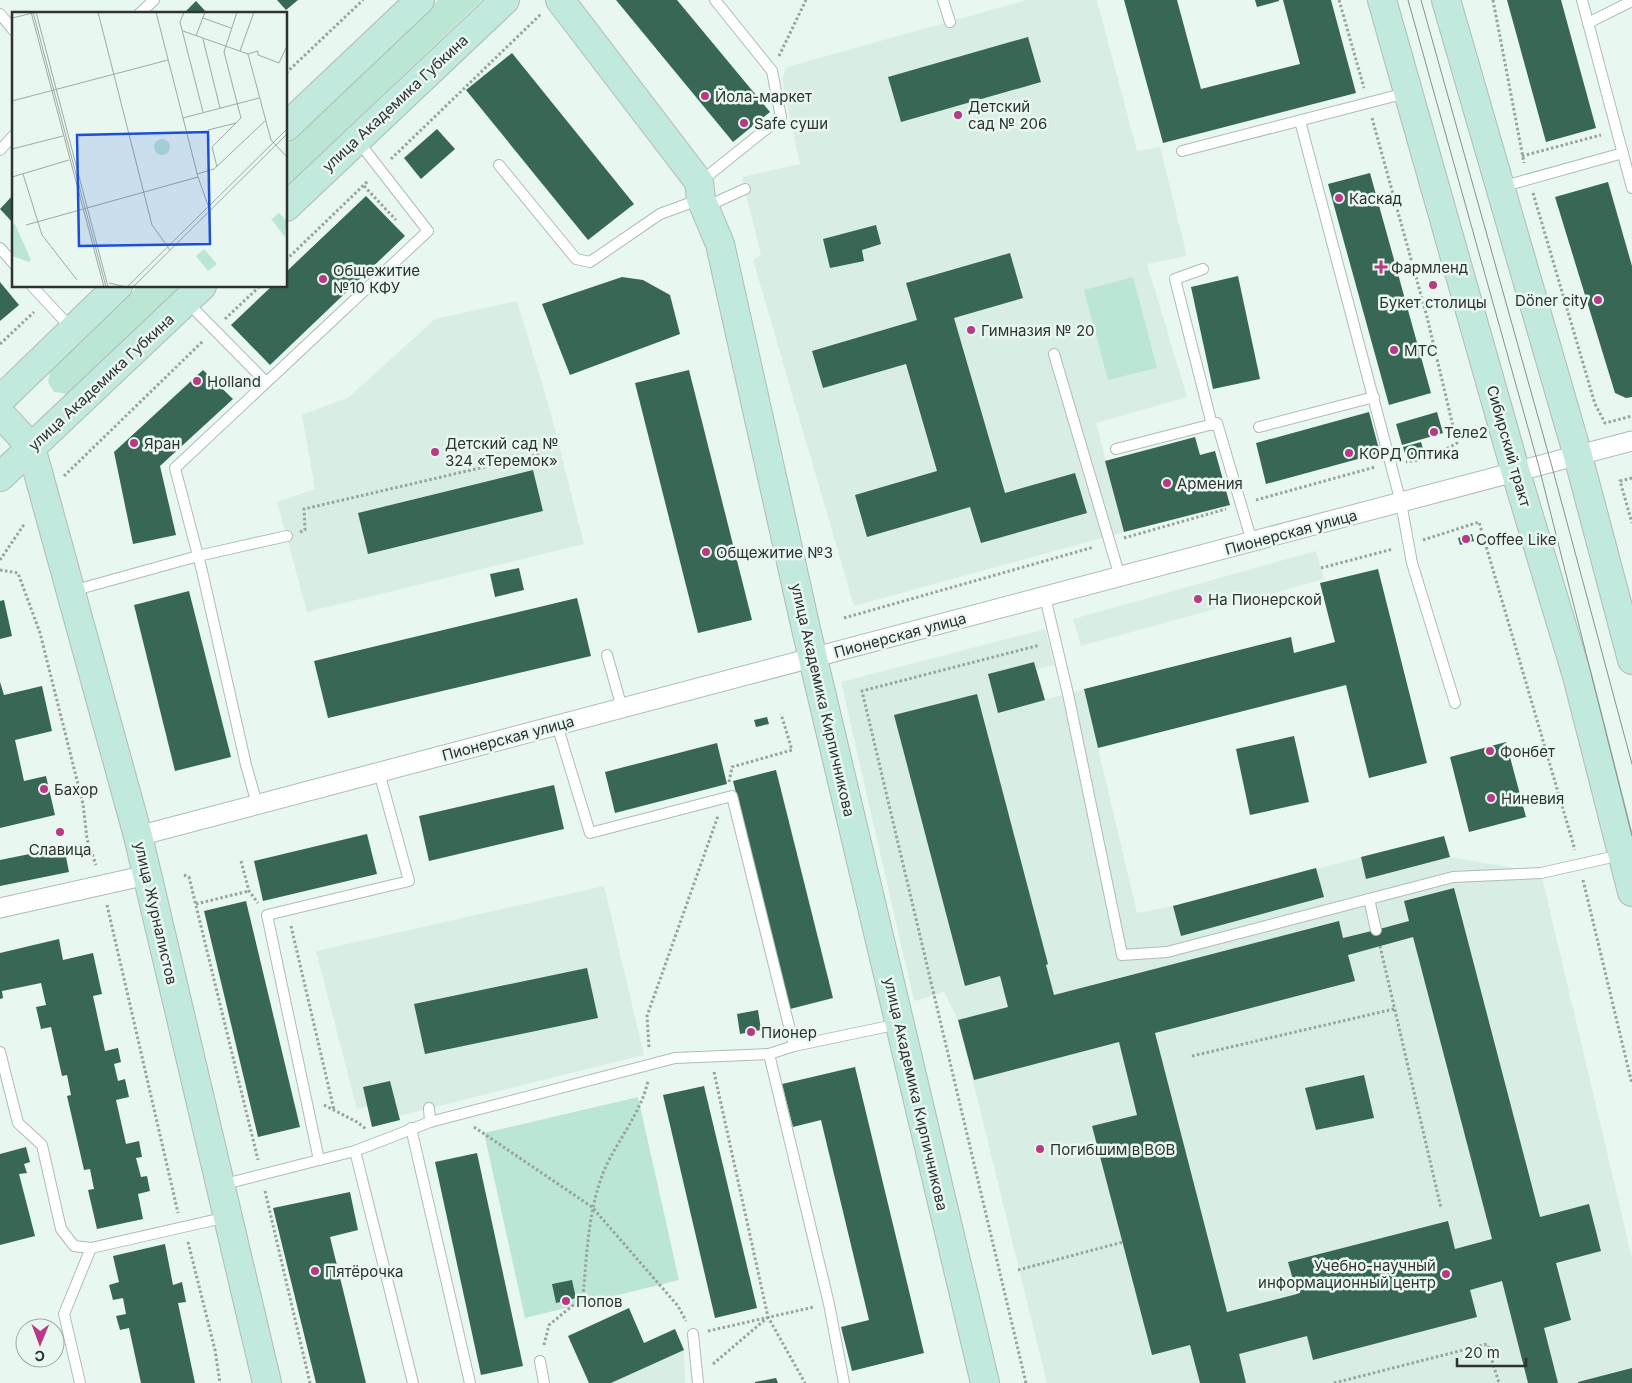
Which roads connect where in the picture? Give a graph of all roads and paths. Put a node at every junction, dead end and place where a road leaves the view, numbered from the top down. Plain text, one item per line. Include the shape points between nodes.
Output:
1 (154, 0) edge
2 (363, 0) edge
3 (420, 0) edge
4 (505, 0) edge
5 (715, 0) edge
6 (806, 0) edge
7 (943, 0) edge
8 (1339, 0) edge
9 (1382, 0) edge
10 (1446, 0) edge
11 (1493, 0) edge
12 (1582, 0) edge
13 (1632, 1) edge
14 (551, 6) edge
15 (141, 12) edge
16 (0, 14) edge
17 (950, 22) dead end
18 (1588, 23) junction
19 (12, 29) edge
20 (288, 71) edge
21 (772, 71) junction
22 (1408, 92) junction
23 (1368, 103) junction
24 (1300, 121) junction
25 (288, 125) edge
26 (1617, 131) junction
27 (12, 137) edge
28 (357, 140) junction
29 (0, 150) edge
30 (1182, 151) dead end
31 (1623, 154) junction
32 (1522, 156) junction
33 (499, 166) dead end
34 (380, 170) junction
35 (1529, 180) junction
36 (1632, 184) edge
37 (364, 186) junction
38 (1499, 187) junction
39 (745, 189) dead end
40 (702, 196) junction
41 (288, 205) edge
42 (417, 242) junction
43 (0, 248) edge
44 (288, 258) edge
45 (12, 262) edge
46 (1203, 269) dead end
47 (34, 288) edge
48 (116, 288) edge
49 (258, 288) edge
50 (194, 294) edge
51 (46, 301) junction
52 (73, 330) junction
53 (214, 330) junction
54 (0, 344) edge
55 (1054, 354) dead end
56 (266, 382) junction
57 (1374, 397) junction
58 (0, 400) edge
59 (0, 412) edge
60 (1632, 416) edge
61 (1212, 425) junction
62 (1259, 427) dead end
63 (1632, 441) edge
64 (31, 448) junction
65 (1116, 449) dead end
66 (540, 454) dead end
67 (1578, 456) junction
68 (1392, 464) junction
69 (1516, 473) junction
70 (0, 477) edge
71 (1632, 478) edge
72 (44, 495) junction
73 (1401, 503) junction
74 (1242, 504) junction
75 (1479, 522) dead end
76 (1632, 523) edge
77 (287, 536) joint
78 (1109, 542) junction
79 (1252, 542) junction
80 (198, 556) junction
81 (0, 560) edge
82 (0, 570) edge
83 (1120, 577) junction
84 (71, 591) junction
85 (1045, 597) junction
86 (844, 618) dead end
87 (1055, 642) junction
88 (607, 655) dead end
89 (813, 658) junction
90 (1632, 660) edge
91 (1455, 703) dead end
92 (622, 708) junction
93 (781, 714) dead end
94 (557, 725) junction
95 (379, 772) junction
96 (724, 798) junction
97 (257, 804) junction
98 (138, 836) junction
99 (1623, 855) junction
100 (241, 861) dead end
101 (1580, 866) junction
102 (147, 875) junction
103 (184, 875) dead end
104 (102, 885) junction
105 (249, 891) junction
106 (1632, 892) edge
107 (1369, 899) junction
108 (196, 904) junction
109 (0, 908) edge
110 (287, 911) junction
111 (268, 915) junction
112 (1376, 930) dead end
113 (1380, 946) dead end
114 (1394, 1009) junction
115 (900, 1024) junction
116 (794, 1046) junction
117 (0, 1052) edge
118 (769, 1054) junction
119 (1192, 1056) dead end
120 (710, 1057) junction
121 (651, 1066) junction
122 (1632, 1084) edge
123 (305, 1096) junction
124 (429, 1108) dead end
125 (334, 1110) junction
126 (457, 1115) junction
127 (430, 1122) junction
128 (411, 1128) junction
129 (380, 1141) junction
130 (356, 1151) junction
131 (319, 1160) junction
132 (261, 1174) junction
133 (220, 1185) junction
134 (592, 1207) junction
135 (1441, 1208) dead end
136 (228, 1217) junction
137 (183, 1227) junction
138 (1123, 1242) dead end
139 (91, 1248) junction
140 (1018, 1270) dead end
141 (830, 1304) junction
142 (768, 1317) junction
143 (693, 1334) junction
144 (540, 1362) joint
145 (698, 1380) edge
146 (80, 1383) edge
147 (220, 1383) edge
148 (267, 1383) edge
149 (310, 1383) edge
150 (413, 1383) edge
151 (470, 1383) edge
152 (544, 1383) edge
153 (805, 1383) edge
154 (844, 1383) edge
155 (985, 1383) edge
156 (1026, 1383) edge
157 (1334, 1383) edge
158 (1499, 1383) edge

1 - 15 lane
2 - 20 path
3 - 25 street
4 - 28 street, улица Академика Губкина
5 - 21 lane
6 - 21 path
7 - 17 lane
8 - 23 path
9 - 22 street, Сибирский тракт
10 - 38 street
11 - 32 path
12 - 18 lane
13 - 18 lane
14 - 34 path
14 - 40 street, улица Академика Кирпичникова
16 - 19 lane
18 - 26 lane
21 - 40 lane via 781,117
22 - 23 lane
22 - 69 street, Сибирский тракт
23 - 24 lane
23 - 68 path via 1427,317 1457,443 1430,458
24 - 30 lane
24 - 57 lane
26 - 31 lane
26 - 32 path
27 - 29 lane
28 - 34 lane
28 - 41 street, улица Академика Губкина
31 - 35 lane
31 - 36 lane
32 - 35 path
33 - 40 lane via 576,260 590,262 660,214
34 - 37 path
34 - 42 lane via 428,231
35 - 38 lane
35 - 60 path via 1595,404 1605,423
37 - 42 path
37 - 44 path
38 - 67 street
39 - 40 lane
40 - 89 street, улица Академика Кирпичникова via 720,244
42 - 56 lane
43 - 45 lane
46 - 61 lane via 1175,279
47 - 51 lane
48 - 52 street
49 - 53 path
50 - 53 lane
50 - 64 street, улица Академика Губкина
51 - 52 lane
51 - 54 path
52 - 58 street
53 - 56 lane
53 - 72 path
55 - 78 lane
56 - 80 lane via 175,468
57 - 62 lane
57 - 68 lane
59 - 64 street
61 - 65 lane
61 - 74 lane via 1217,423
63 - 67 street, Пионерская улица
64 - 70 street, улица Академика Губкина
64 - 72 street, улица Журналистов
66 - 77 path via 304,509 305,530
67 - 69 street, Пионерская улица
67 - 90 street
68 - 73 lane
68 - 74 path
69 - 73 street, Пионерская улица
69 - 99 street, Сибирский тракт via 1576,676
71 - 76 path via 1620,481
72 - 81 path
72 - 84 street, улица Журналистов
73 - 79 street, Пионерская улица
73 - 91 lane via 1412,563
74 - 78 path
74 - 79 lane
75 - 101 path
77 - 80 lane
78 - 83 lane
78 - 86 path
79 - 83 street, Пионерская улица
80 - 84 lane
80 - 97 lane
82 - 104 path via 18,573 40,633 83,804 87,839
83 - 85 street, Пионерская улица
84 - 98 street, улица Журналистов
85 - 87 lane
85 - 89 street, Пионерская улица
87 - 107 lane via 1122,954 1167,952
87 - 156 path via 862,691
88 - 92 lane
89 - 92 street, Пионерская улица
89 - 115 street, улица Академика Кирпичникова
92 - 94 street, Пионерская улица
93 - 96 path via 792,750 732,767
94 - 95 street, Пионерская улица
94 - 96 lane via 590,833
95 - 97 street, Пионерская улица
95 - 110 lane via 409,882
96 - 116 lane via 732,796
96 - 121 path via 647,1016
97 - 98 street, Пионерская улица
98 - 102 street, улица Журналистов
99 - 101 lane
99 - 106 street, Сибирский тракт
100 - 105 path
101 - 107 lane via 1541,873 1453,877
101 - 122 path
102 - 104 street
102 - 133 street, улица Журналистов
103 - 108 path via 189,877
104 - 109 street
104 - 137 path via 174,1200
105 - 108 path
105 - 111 path
107 - 112 lane
108 - 132 path
110 - 111 lane
110 - 125 path
111 - 123 lane
113 - 114 path
114 - 119 path
114 - 135 path
115 - 116 lane
115 - 155 street, улица Академика Кирпичникова
116 - 118 lane
117 - 139 lane via 18,1123 42,1145 62,1229 74,1246
118 - 120 lane
118 - 141 lane
120 - 121 lane via 675,1058
120 - 142 path
121 - 126 lane
121 - 134 path via 644,1096 606,1167
123 - 125 path
123 - 131 lane
124 - 127 lane
125 - 129 path via 357,1122
126 - 127 lane
126 - 134 path
127 - 128 lane
128 - 129 lane
128 - 151 lane
129 - 130 lane
130 - 131 lane
130 - 150 lane
131 - 132 lane
132 - 133 lane
132 - 149 path
133 - 136 street, улица Журналистов
134 - 143 path via 678,1306
134 - 144 path via 583,1297 549,1325
136 - 137 lane
136 - 148 street, улица Журналистов
137 - 139 lane
137 - 147 path via 194,1258
138 - 140 path
139 - 146 lane via 64,1314
141 - 142 path
141 - 154 lane
142 - 143 path
142 - 145 path
142 - 153 path
143 - 145 lane
144 - 152 lane
157 - 158 path via 1487,1344

